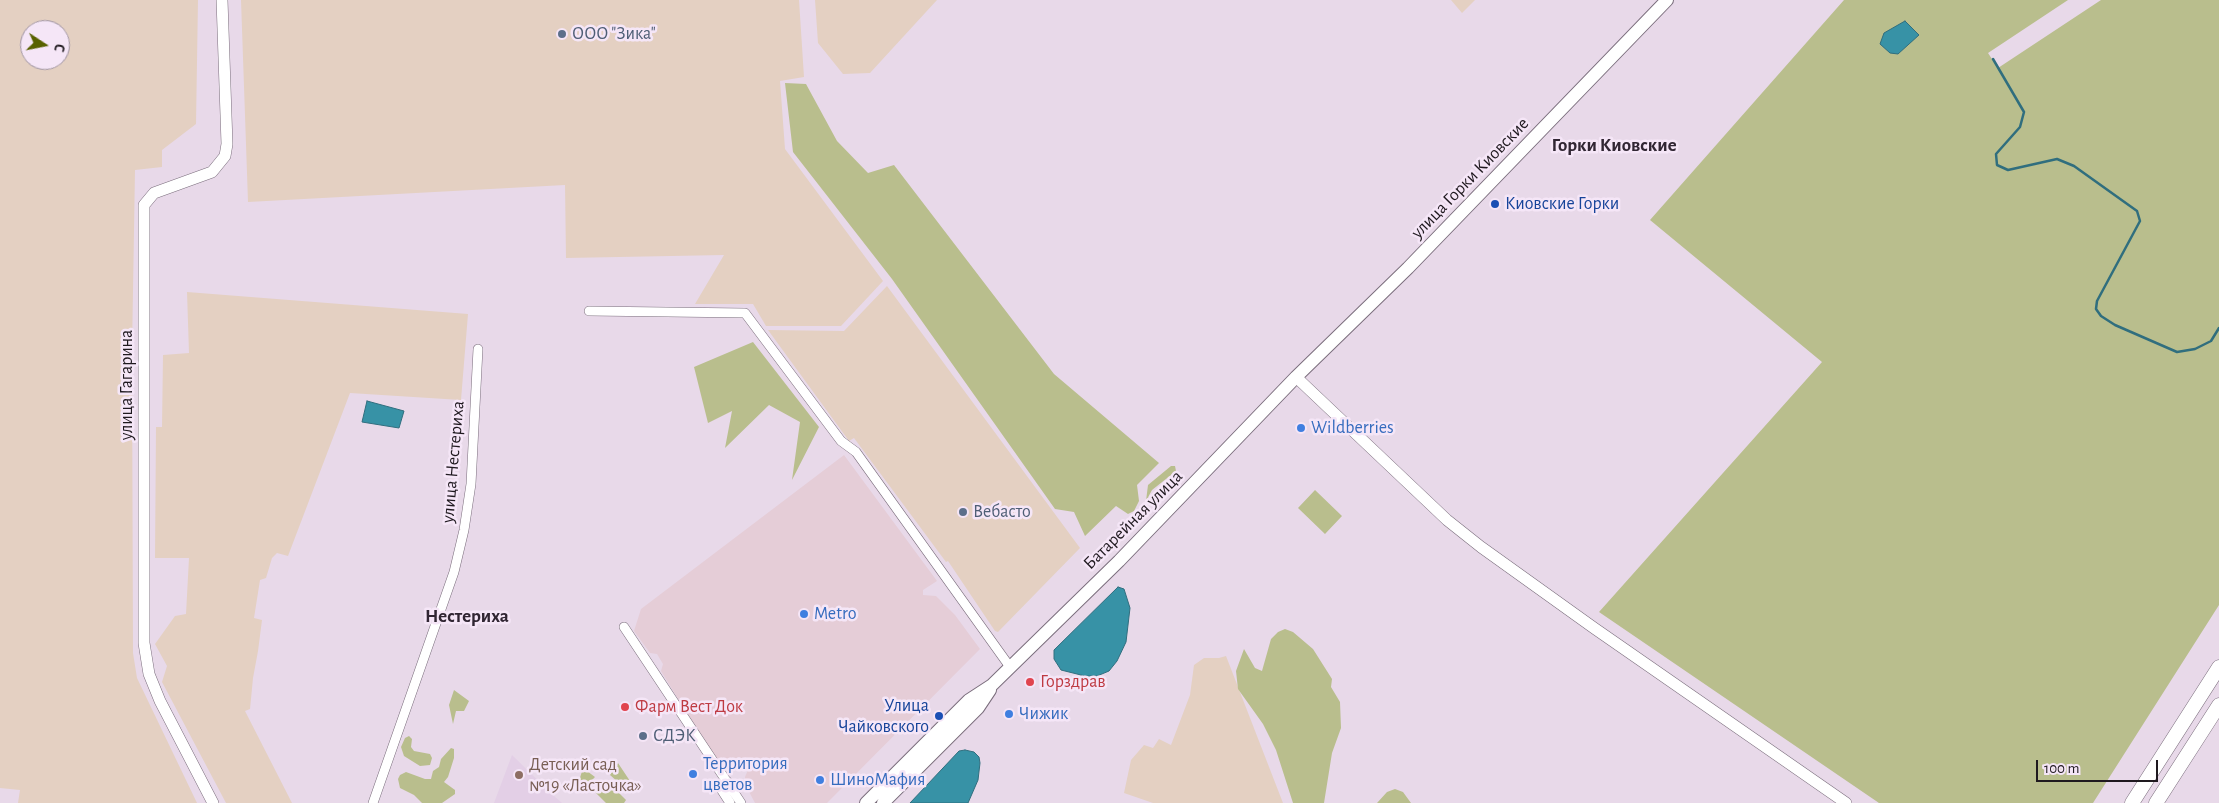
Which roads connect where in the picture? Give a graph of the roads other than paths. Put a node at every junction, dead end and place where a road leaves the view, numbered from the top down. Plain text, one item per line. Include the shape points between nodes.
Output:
1 (222, 0) edge
2 (1667, 0) edge
3 (589, 311) dead end
4 (478, 348) dead end
5 (1296, 378) junction
6 (624, 628) dead end
7 (1010, 667) junction
8 (2219, 667) edge
9 (992, 685) junction
10 (2219, 705) edge
11 (727, 781) junction
12 (213, 803) edge
13 (373, 803) edge
14 (730, 803) edge
15 (741, 803) edge
16 (866, 803) edge
17 (883, 803) edge
18 (1846, 803) edge
19 (2132, 803) edge
20 (2156, 803) edge

1 - 12 street, улица Гагарина via 225,156 212,172 154,193 144,205 144,643 149,674 160,701
2 - 5 main road, улица Горки Киовские via 1408,268
3 - 7 street via 745,313 841,441 856,452
4 - 13 street, улица Нестериха via 471,484 464,530 454,572
5 - 7 main road, Батарейная улица via 1119,561
5 - 18 street via 1447,520 1594,628
6 - 11 street
7 - 9 main road, Батарейная улица
8 - 19 main road
9 - 16 main road, Батарейная улица via 969,700
9 - 17 main road, Батарейная улица via 978,708
10 - 20 main road
11 - 14 street via 721,789
11 - 15 street

